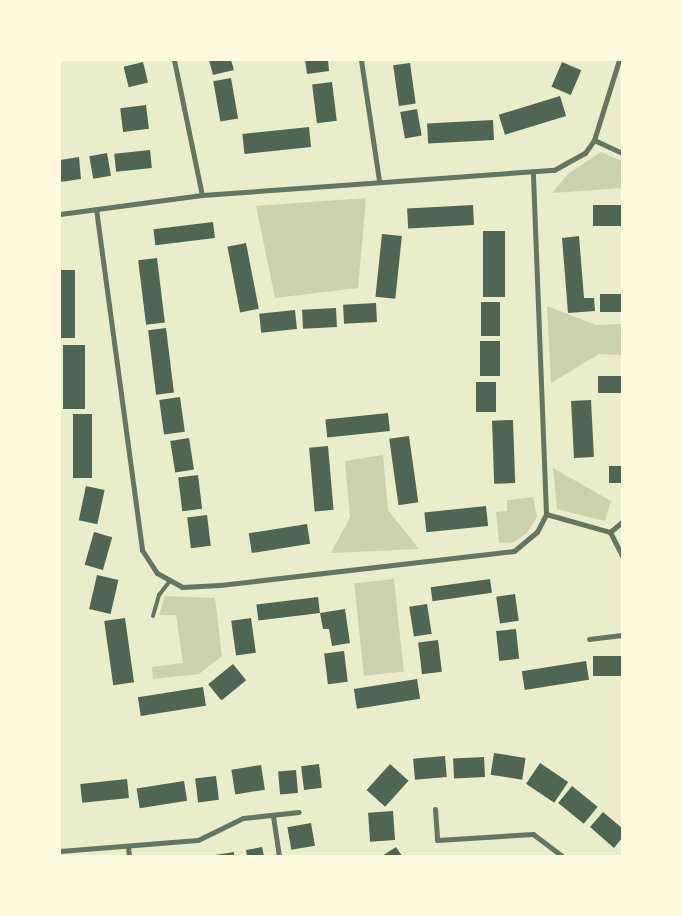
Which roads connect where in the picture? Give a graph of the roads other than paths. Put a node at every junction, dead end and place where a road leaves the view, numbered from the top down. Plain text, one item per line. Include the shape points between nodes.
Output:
1 (174, 60) edge
2 (361, 60) edge
3 (619, 60) edge
4 (594, 140) junction
5 (622, 153) edge
6 (533, 174) junction
7 (379, 181) junction
8 (202, 195) junction
9 (96, 209) junction
10 (60, 214) edge
11 (546, 514) junction
12 (622, 522) edge
13 (610, 532) junction
14 (622, 556) edge
15 (170, 580) junction
16 (153, 616) dead end
17 (622, 635) edge
18 (589, 639) dead end
19 (434, 809) dead end
20 (299, 812) dead end
21 (273, 816) junction
22 (128, 847) junction
23 (60, 851) edge
24 (129, 856) edge
25 (279, 856) edge
26 (562, 856) edge

1 - 8 street
2 - 7 street
3 - 4 street
4 - 5 street
4 - 6 street via 574,161 554,170
6 - 7 street
6 - 11 street
7 - 8 street
8 - 9 street
9 - 10 street
9 - 15 street via 142,550 157,573
11 - 13 street
11 - 15 street via 537,532 514,551 220,586 182,587
12 - 13 street
13 - 14 street
15 - 16 lane via 159,595
17 - 18 street
19 - 26 street via 437,840 533,834
20 - 21 street
21 - 22 street via 243,818 198,840
21 - 25 street
22 - 23 street
22 - 24 street

